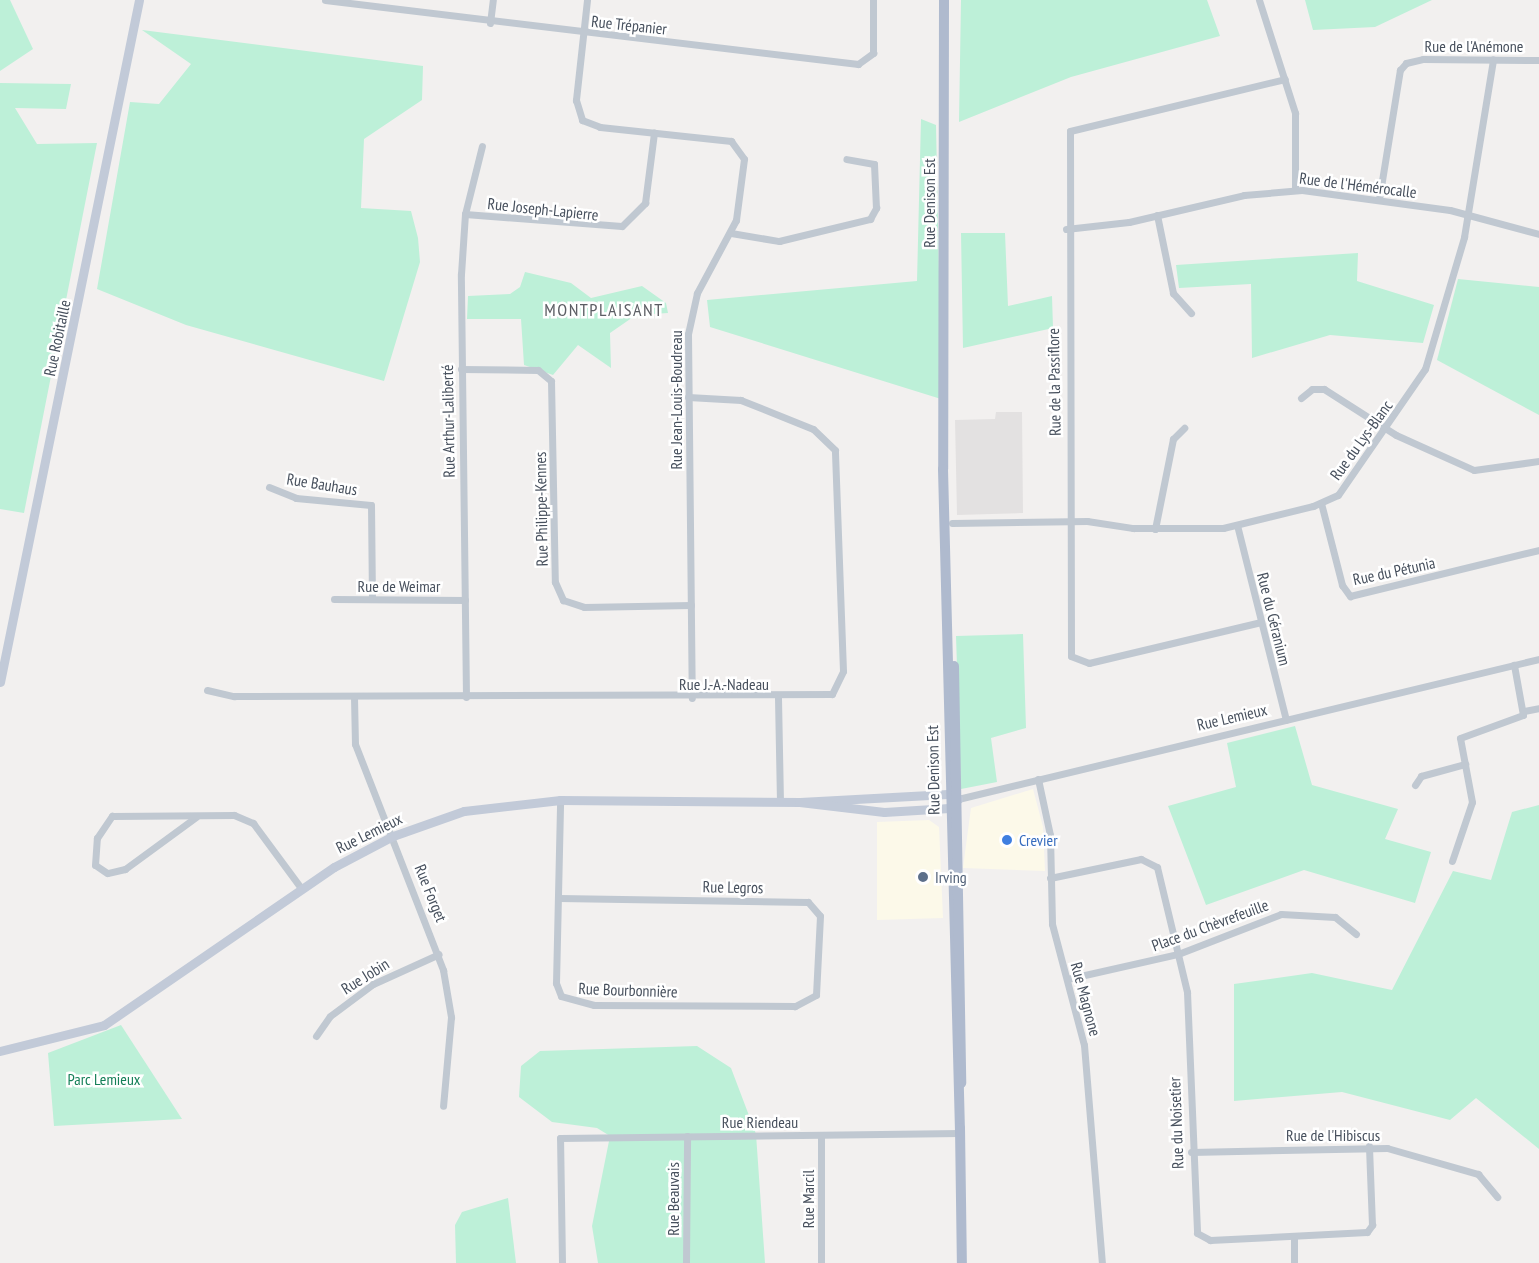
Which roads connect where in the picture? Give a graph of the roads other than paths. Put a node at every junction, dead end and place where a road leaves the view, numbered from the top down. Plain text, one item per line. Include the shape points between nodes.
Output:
1 (139, 0) edge
2 (325, 0) edge
3 (493, 0) edge
4 (587, 0) edge
5 (873, 0) edge
6 (944, 0) edge
7 (1259, 0) edge
8 (335, 2) edge
9 (490, 23) junction
10 (584, 33) junction
11 (1493, 59) junction
12 (1539, 60) edge
13 (1285, 79) junction
14 (654, 133) junction
15 (482, 146) dead end
16 (846, 159) dead end
17 (1294, 190) junction
18 (1379, 199) junction
19 (1466, 213) junction
20 (465, 214) junction
21 (1157, 215) junction
22 (1066, 229) junction
23 (731, 233) junction
24 (1539, 234) edge
25 (1191, 313) dead end
26 (461, 369) junction
27 (688, 397) junction
28 (1301, 398) dead end
29 (945, 406) junction
30 (1184, 429) dead end
31 (1387, 429) junction
32 (1539, 460) edge
33 (269, 487) dead end
34 (1321, 503) junction
35 (1069, 521) junction
36 (952, 523) junction
37 (1237, 525) junction
38 (1155, 529) junction
39 (1539, 550) edge
40 (334, 599) dead end
41 (372, 599) junction
42 (465, 600) junction
43 (691, 605) junction
44 (1261, 622) junction
45 (1539, 659) edge
46 (1514, 665) junction
47 (0, 682) edge
48 (207, 690) dead end
49 (354, 697) junction
50 (466, 697) junction
51 (692, 698) junction
52 (778, 698) junction
53 (1539, 708) edge
54 (1524, 711) junction
55 (1286, 720) junction
56 (1465, 764) junction
57 (1038, 779) junction
58 (1415, 785) dead end
59 (953, 796) junction
60 (560, 800) junction
61 (780, 802) junction
62 (800, 802) junction
63 (949, 808) junction
64 (196, 817) junction
65 (393, 836) junction
66 (1452, 861) dead end
67 (1050, 878) junction
68 (301, 888) junction
69 (559, 898) junction
70 (1356, 934) dead end
71 (439, 954) junction
72 (1178, 954) junction
73 (1067, 980) junction
74 (816, 995) joint
75 (316, 1035) dead end
76 (0, 1050) edge
77 (443, 1106) dead end
78 (960, 1133) junction
79 (687, 1136) junction
80 (821, 1136) junction
81 (1369, 1146) junction
82 (1191, 1152) junction
83 (1497, 1197) dead end
84 (1294, 1236) junction
85 (562, 1263) edge
86 (686, 1263) edge
87 (822, 1263) edge
88 (962, 1263) edge
89 (1102, 1263) edge
90 (1294, 1263) edge

1 - 47 street, Rue Robitaille
2 - 8 street, Rue Trépanier
3 - 9 street
4 - 10 street, Rue Jean-Louis-Boudreau
5 - 10 street, Rue Trépanier via 873,53 858,64
6 - 29 main road, Rue Denison Est
7 - 13 street
8 - 9 street, Rue Trépanier
9 - 10 street, Rue Trépanier
10 - 14 street, Rue Jean-Louis-Boudreau via 576,108 582,120
11 - 12 street, Rue de l'Anémone
11 - 18 street, Rue de l'Anémone via 1413,59 1400,70
11 - 19 street, Rue du Lys-Blanc
13 - 17 street via 1295,113
13 - 22 street, Rue de la Passiflore via 1070,131
14 - 20 street, Rue Joseph-Lapierre via 645,203 622,226
14 - 23 street, Rue Jean-Louis-Boudreau via 740,146 744,159
15 - 20 street, Rue Arthur-Laliberté
16 - 23 street via 874,164 876,204 870,219 779,241
17 - 18 street, Rue de l'Hémérocalle
17 - 21 street, Rue de l'Hémérocalle
18 - 19 street, Rue de l'Hémérocalle
19 - 24 street, Rue de l'Hémérocalle
19 - 31 street, Rue du Lys-Blanc via 1425,369
20 - 26 street, Rue Arthur-Laliberté
21 - 22 street, Rue de l'Hémérocalle
21 - 25 street via 1173,293
22 - 35 street, Rue de la Passiflore
23 - 27 street, Rue Jean-Louis-Boudreau via 694,303
26 - 42 street, Rue Arthur-Laliberté
26 - 43 street, Rue Philippe-Kennes via 538,370 551,381 555,582 563,600 584,607
27 - 43 street, Rue Jean-Louis-Boudreau
27 - 52 street, Rue J.-A.-Nadeau via 726,397 813,429 837,456 842,679 826,696
28 - 31 street via 1312,388 1324,389
29 - 36 main road, Rue Denison Est
29 - 59 main road, Rue Denison Est
30 - 38 street via 1171,446
31 - 32 street via 1474,470
31 - 34 street, Rue du Lys-Blanc via 1350,483
33 - 41 street, Rue Bauhaus via 296,498 371,505
34 - 37 street, Rue du Lys-Blanc
34 - 39 street, Rue du Pétunia via 1342,585 1350,596
35 - 36 street, Rue du Lys-Blanc
35 - 38 street, Rue du Lys-Blanc
35 - 44 street, Rue de la Passiflore via 1070,649 1077,662
36 - 59 main road, Rue Denison Est
37 - 38 street, Rue du Lys-Blanc
37 - 44 street, Rue du Géranium
40 - 41 street, Rue de Weimar
41 - 42 street, Rue de Weimar
42 - 50 street, Rue Arthur-Laliberté
43 - 51 street, Rue Jean-Louis-Boudreau
44 - 55 street, Rue du Géranium
45 - 46 street, Rue Lemieux
46 - 54 street
46 - 55 street, Rue Lemieux
48 - 49 street, Rue J.-A.-Nadeau via 234,696
49 - 50 street, Rue J.-A.-Nadeau
49 - 65 street, Rue Forget via 355,744
50 - 51 street, Rue J.-A.-Nadeau
51 - 52 street, Rue J.-A.-Nadeau
52 - 61 street
53 - 54 street
54 - 56 street via 1517,720 1462,735
55 - 57 street, Rue Lemieux
56 - 58 street via 1420,776
56 - 66 street via 1471,810
57 - 59 street, Rue Lemieux
57 - 67 street, Rue Magnone via 1050,835
59 - 62 street, Rue Lemieux
59 - 63 main road, Rue Denison Est
59 - 78 main road, Rue Denison Est
60 - 61 street, Rue Lemieux
60 - 65 street, Rue Lemieux via 464,811
60 - 69 street, Rue Bourbonnière
61 - 62 street, Rue Lemieux
62 - 63 street, Rue Lemieux via 884,812
63 - 78 main road, Rue Denison Est
64 - 64 street via 112,816 97,838 95,865 107,873 125,869
64 - 68 street via 248,818
65 - 68 street, Rue Lemieux
65 - 71 street, Rue Forget
67 - 72 street, Rue du Noisetier via 1141,860 1153,862
67 - 73 street, Rue Magnone via 1052,924
68 - 76 street, Rue Lemieux via 105,1025
69 - 74 street, Rue Legros via 808,902 820,916
69 - 74 street, Rue Bourbonnière via 556,983 567,999 594,1005 795,1006
70 - 72 street, Place du Chèvrefeuille via 1340,918 1292,912
71 - 75 street, Rue Jobin via 373,984 330,1016
71 - 77 street, Rue Forget via 451,1017
72 - 73 street, Place du Chèvrefeuille
72 - 82 street, Rue du Noisetier via 1186,992
73 - 89 street, Rue Magnone via 1084,1045
78 - 80 street, Rue Riendeau
78 - 88 main road, Rue Denison Est
79 - 80 street, Rue Riendeau
79 - 85 street, Rue Riendeau via 560,1138
79 - 86 street, Rue Beauvais
80 - 87 street, Rue Marcil
81 - 82 street, Rue de l'Hibiscus
81 - 83 street, Rue de l'Hibiscus via 1478,1174
81 - 84 street, Rue du Noisetier via 1372,1225 1367,1232
82 - 84 street, Rue du Noisetier via 1193,1225 1203,1238
84 - 90 street

